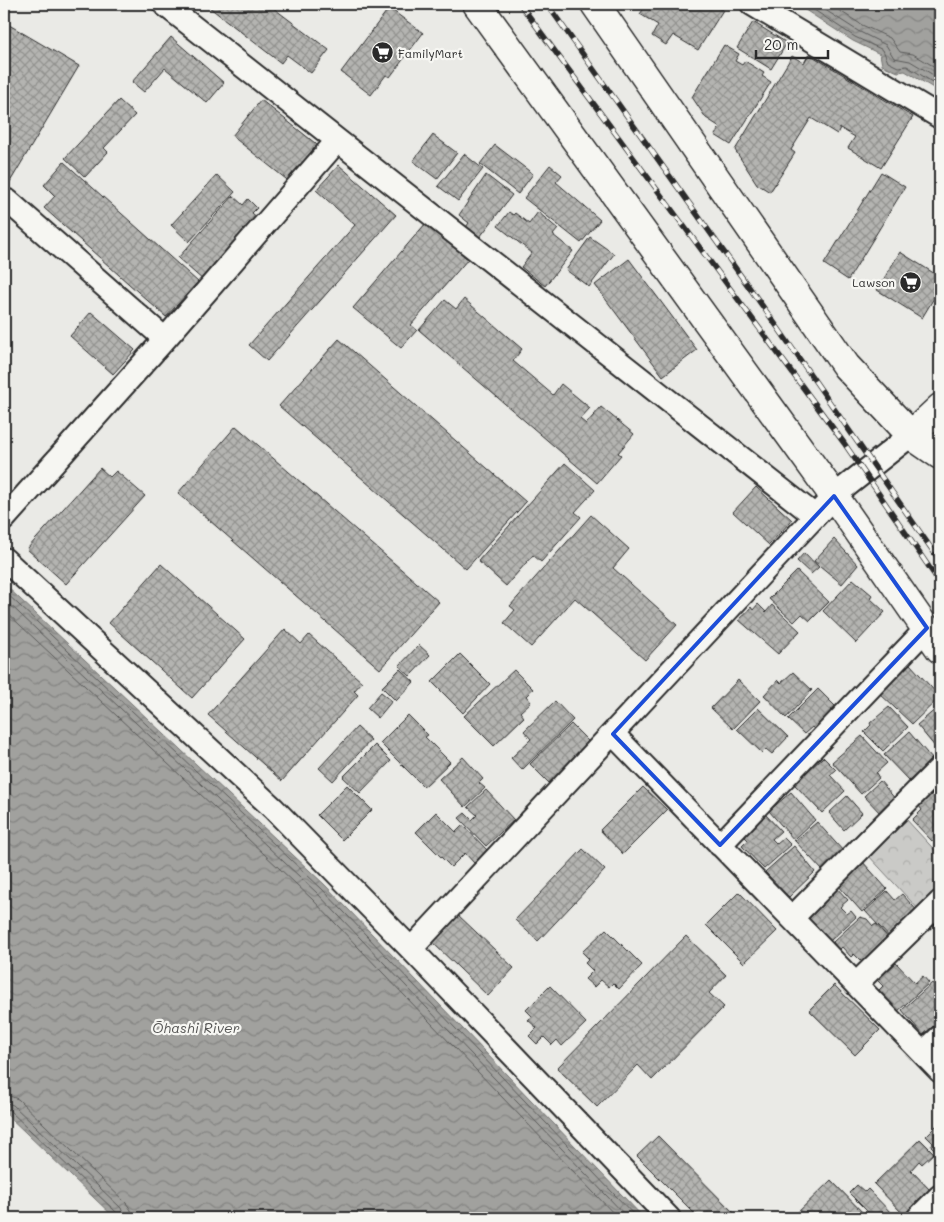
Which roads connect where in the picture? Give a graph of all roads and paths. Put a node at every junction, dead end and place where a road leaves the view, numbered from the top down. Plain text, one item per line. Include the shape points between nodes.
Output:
1 (164, 4) edge
2 (477, 4) edge
3 (595, 4) edge
4 (752, 4) edge
5 (940, 117) edge
6 (337, 141) junction
7 (8, 201) dead end
8 (166, 339) junction
9 (940, 408) edge
10 (911, 435) junction
11 (940, 455) edge
12 (834, 496) junction
13 (815, 516) junction
14 (4, 518) edge
15 (4, 559) edge
16 (933, 639) edge
17 (613, 734) junction
18 (940, 768) edge
19 (720, 845) junction
20 (940, 902) edge
21 (792, 918) junction
22 (412, 949) junction
23 (856, 984) junction
24 (940, 1037) edge
25 (923, 1053) junction
26 (940, 1071) edge
27 (940, 1196) edge
28 (669, 1218) edge
29 (918, 1218) edge

1 - 6 street
2 - 12 street
3 - 10 street via 846,366
4 - 5 street
6 - 8 street
6 - 13 street
7 - 8 street
8 - 14 street
9 - 10 street
10 - 11 street
10 - 12 street
12 - 13 street
12 - 16 street
13 - 17 street
15 - 22 street via 272,808
16 - 19 street
17 - 19 street
17 - 22 street
18 - 21 street
19 - 21 street
20 - 23 street
21 - 23 street
22 - 28 street
23 - 25 street
24 - 25 street
25 - 26 street
27 - 29 street

